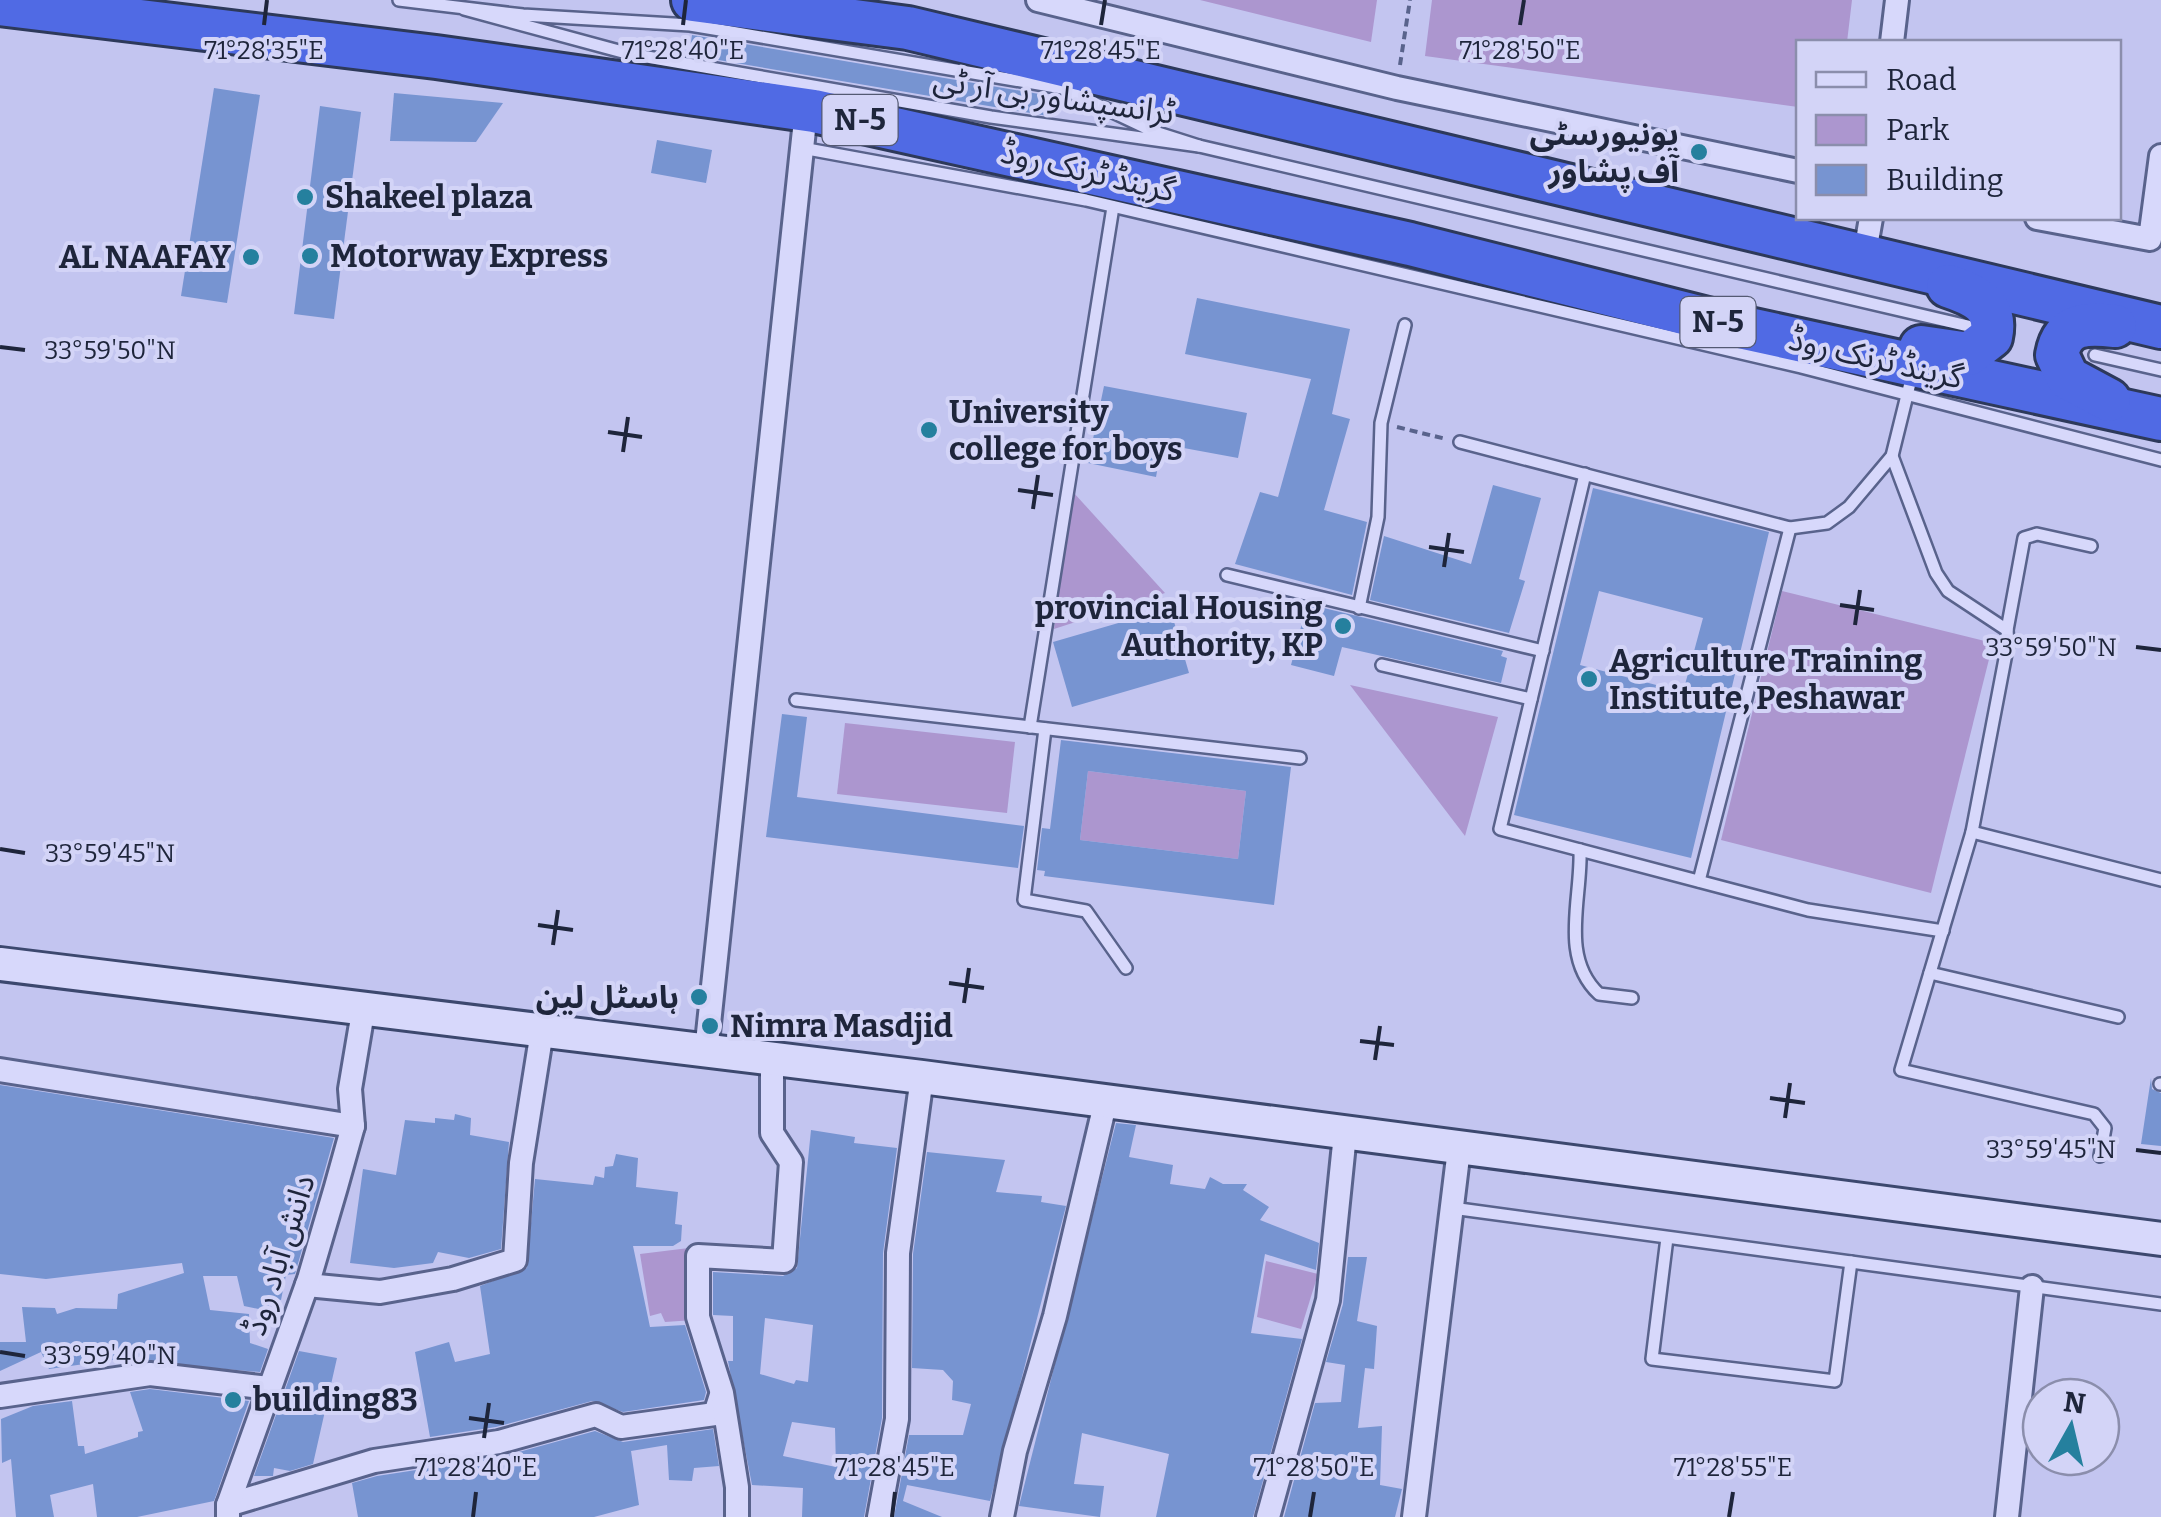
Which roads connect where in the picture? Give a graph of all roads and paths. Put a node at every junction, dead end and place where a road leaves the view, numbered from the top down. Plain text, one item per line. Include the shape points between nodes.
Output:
1 (399, 0) edge
2 (693, 0) edge
3 (1038, 0) edge
4 (1410, 0) edge
5 (1897, 0) edge
6 (0, 4) edge
7 (464, 8) junction
8 (0, 15) edge
9 (1892, 40) edge
10 (1397, 88) junction
11 (621, 99) dead end
12 (802, 128) junction
13 (1199, 146) junction
14 (2161, 156) edge
15 (1796, 171) edge
16 (1113, 207) junction
17 (2047, 220) edge
18 (1869, 245) edge
19 (1405, 325) dead end
20 (1735, 326) junction
21 (1968, 326) dead end
22 (2161, 328) edge
23 (2095, 355) dead end
24 (2161, 370) edge
25 (1910, 382) junction
26 (2161, 419) edge
27 (1381, 423) junction
28 (1460, 442) joint
29 (1892, 456) junction
30 (2161, 460) edge
31 (1586, 474) junction
32 (1790, 528) junction
33 (2091, 546) dead end
34 (1228, 574) dead end
35 (1359, 608) junction
36 (2007, 630) junction
37 (1543, 651) junction
38 (1382, 665) dead end
39 (1532, 699) junction
40 (796, 700) dead end
41 (1030, 727) junction
42 (1046, 728) junction
43 (1300, 758) dead end
44 (1972, 832) junction
45 (1580, 850) junction
46 (2161, 880) edge
47 (1699, 881) junction
48 (1943, 931) junction
49 (0, 964) edge
50 (1126, 968) dead end
51 (1930, 974) junction
52 (1632, 998) dead end
53 (364, 1006) junction
54 (2118, 1017) dead end
55 (542, 1031) junction
56 (706, 1052) junction
57 (772, 1059) junction
58 (0, 1070) edge
59 (922, 1076) junction
60 (1106, 1100) junction
61 (353, 1126) junction
62 (1345, 1134) junction
63 (1459, 1149) junction
64 (2100, 1156) dead end
65 (1452, 1208) junction
66 (1667, 1238) junction
67 (2161, 1239) edge
68 (1851, 1262) junction
69 (307, 1285) junction
70 (2032, 1287) junction
71 (2161, 1304) edge
72 (270, 1388) junction
73 (722, 1393) junction
74 (0, 1396) edge
75 (228, 1511) edge
76 (737, 1517) edge
77 (879, 1517) edge
78 (1002, 1517) edge
79 (1268, 1517) edge
80 (1414, 1517) edge
81 (2006, 1517) edge

1 - 7 lane
2 - 18 highway via 908,28
3 - 10 street
4 - 10 path
5 - 9 street
6 - 12 highway, گرینڈ ٹرنک روڈ / N-5 via 436,57
7 - 13 lane, ٹرانسپشاور بی آر ٹی via 630,54 991,118
7 - 13 lane, ٹرانسپشاور بی آر ٹی via 690,25 1062,88
8 - 11 lane
10 - 15 street
12 - 16 lane
12 - 20 highway, گرینڈ ٹرنک روڈ / N-5 via 966,142
12 - 56 street
13 - 21 lane, ٹرانسپشاور بی آر ٹی
14 - 17 street via 2150,240
16 - 25 lane via 1715,347
16 - 41 lane
18 - 20 highway via 1983,301 1994,324 1984,346 1953,353 1835,330
18 - 22 highway
19 - 27 lane
20 - 25 highway, گرینڈ ٹرنک روڈ / N-5
22 - 26 highway via 2078,325 2063,336 2057,355 2076,385
23 - 24 lane
25 - 26 highway, گرینڈ ٹرنک روڈ / N-5
25 - 29 lane
25 - 30 lane
27 - 28 path
27 - 35 lane via 1378,517
28 - 31 lane
29 - 32 lane via 1827,523
29 - 36 lane via 1936,573 1948,591
31 - 32 lane
31 - 37 lane
32 - 47 lane
33 - 36 lane via 2037,534 2024,538
34 - 35 lane
35 - 37 lane
36 - 44 lane via 2000,701
37 - 39 lane
38 - 39 lane
39 - 45 lane via 1500,830
40 - 41 lane
41 - 42 lane
42 - 43 lane
42 - 50 lane via 1024,900 1086,911
44 - 46 lane
44 - 48 lane
45 - 47 lane
45 - 52 lane via 1575,944 1582,972 1600,994
47 - 48 lane via 1808,910
48 - 51 lane
49 - 53 street
51 - 54 lane
51 - 64 lane via 1900,1070 2094,1114 2105,1128
53 - 55 street
53 - 61 street, دانش آباد روڈ via 350,1089
55 - 56 street
55 - 69 street via 521,1164 515,1260 380,1292
56 - 57 street
57 - 59 street
57 - 73 street via 772,1133 791,1162 784,1261 698,1256 698,1317
58 - 61 street
59 - 60 street
59 - 77 street via 898,1253 897,1419
60 - 62 street
60 - 78 street
61 - 69 street, دانش آباد روڈ
62 - 63 street
62 - 79 street via 1328,1300
63 - 65 street
63 - 67 street
65 - 66 lane
65 - 80 street
66 - 68 lane
66 - 68 lane via 1652,1359 1835,1381
68 - 70 lane
69 - 72 street, دانش آباد روڈ
70 - 71 lane
70 - 81 street
72 - 74 street via 150,1374
72 - 75 street, دانش آباد روڈ
73 - 75 street via 715,1414 621,1426 596,1416 499,1442 374,1461
73 - 76 street

